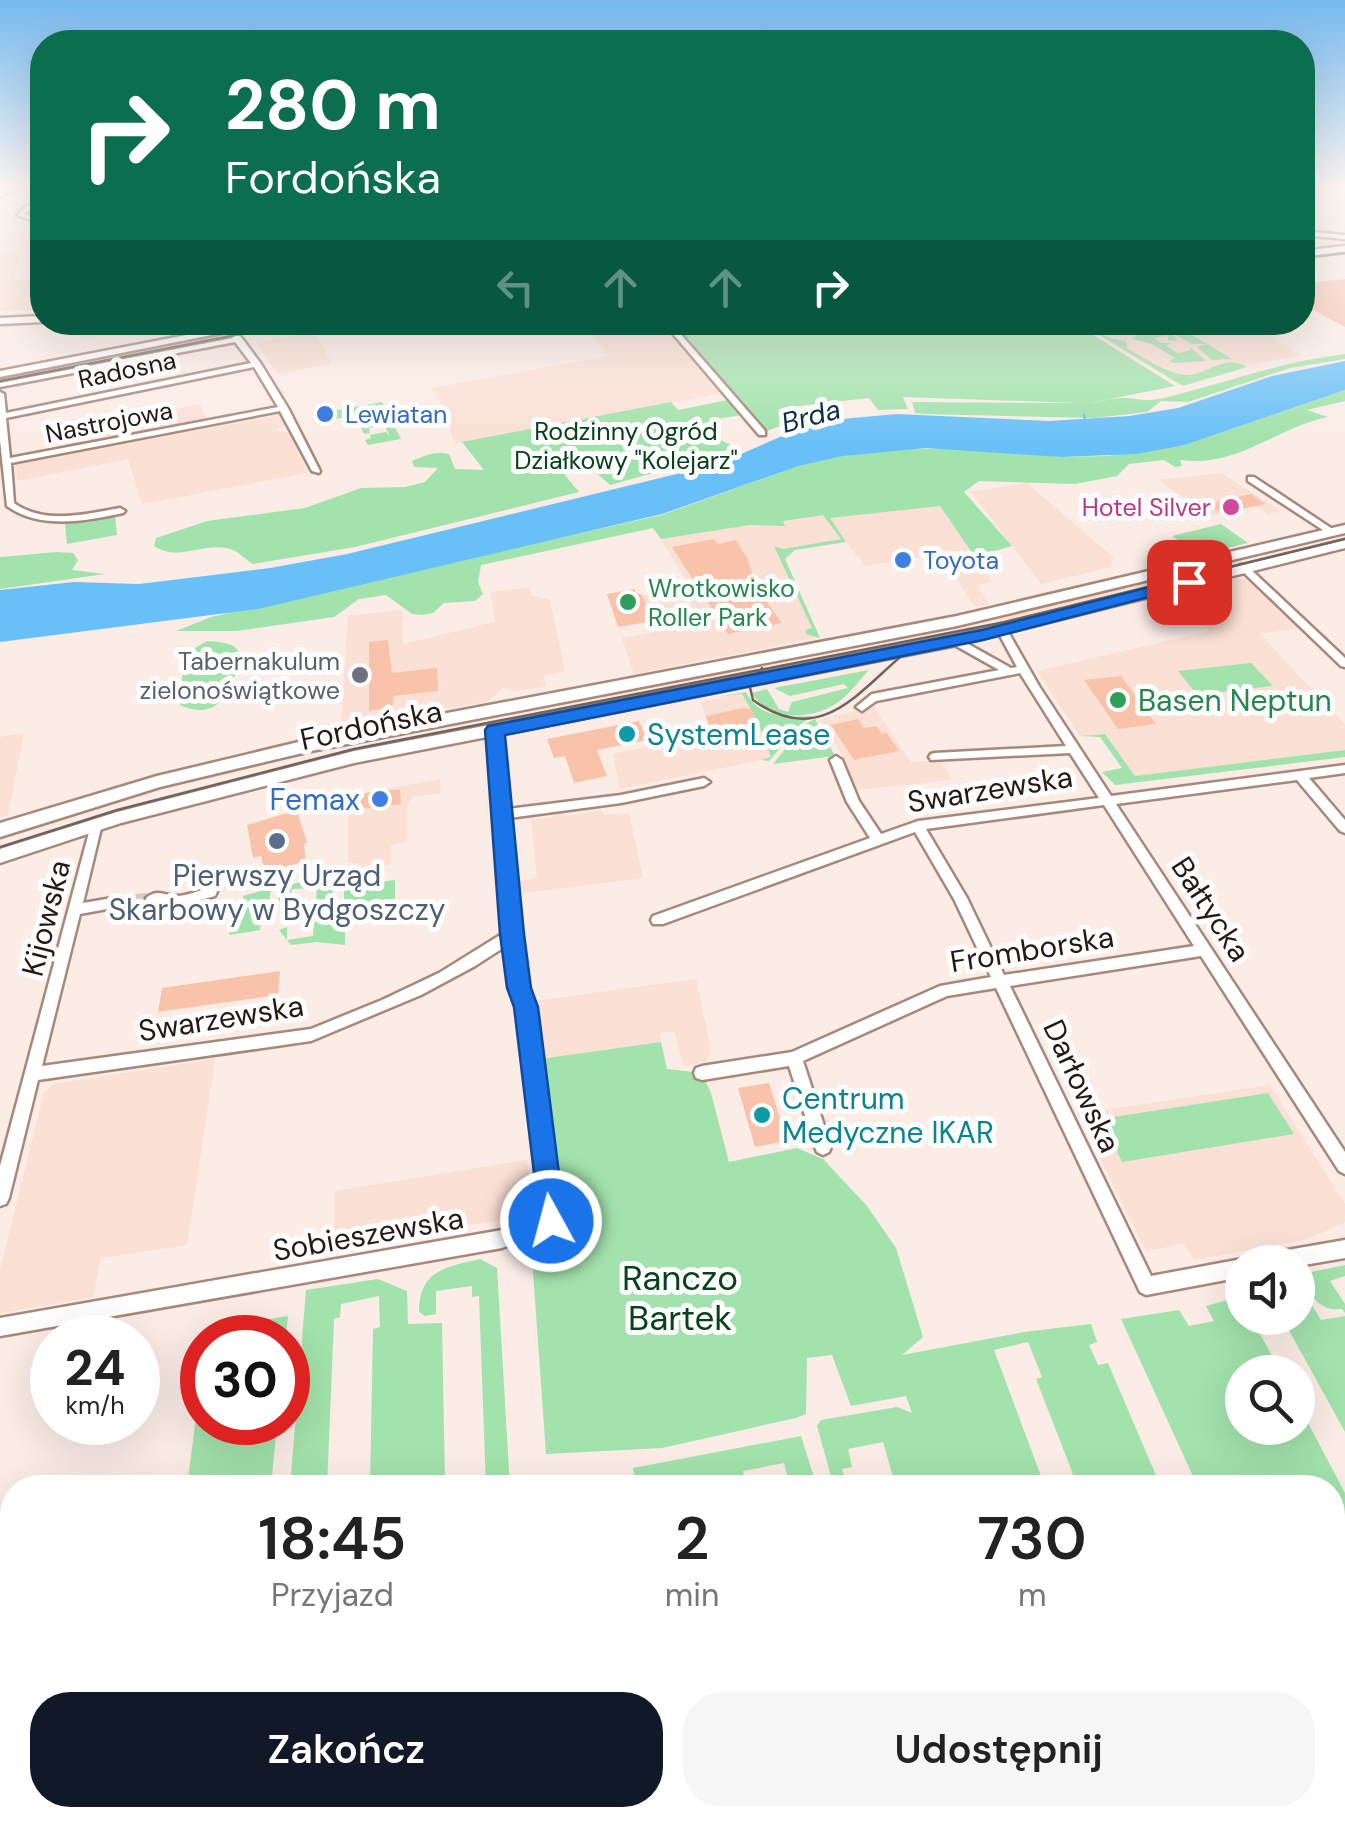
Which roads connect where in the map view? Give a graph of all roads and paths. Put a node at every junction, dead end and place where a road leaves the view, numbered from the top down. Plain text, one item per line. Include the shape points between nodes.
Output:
1 (30, 318) edge
2 (0, 319) edge
3 (234, 335) junction
4 (677, 335) edge
5 (257, 364) junction
6 (0, 374) edge
7 (0, 385) edge
8 (0, 394) edge
9 (284, 408) junction
10 (4, 416) junction
11 (762, 433) dead end
12 (9, 462) junction
13 (316, 470) dead end
14 (1252, 478) dead end
15 (120, 511) dead end
16 (1338, 530) edge
17 (1345, 544) edge
18 (1243, 567) junction
19 (959, 625) junction
20 (1002, 630) junction
21 (1345, 664) edge
22 (1024, 669) junction
23 (1009, 672) junction
24 (1031, 682) junction
25 (862, 707) dead end
26 (495, 730) junction
27 (1074, 749) junction
28 (934, 757) dead end
29 (836, 760) dead end
30 (1345, 769) edge
31 (1300, 775) junction
32 (704, 782) dead end
33 (1106, 798) junction
34 (502, 814) junction
35 (96, 824) junction
36 (918, 826) junction
37 (1345, 828) edge
38 (0, 830) edge
39 (877, 838) junction
40 (0, 856) edge
41 (210, 892) dead end
42 (153, 898) tunnel mouth
43 (118, 902) tunnel mouth
44 (76, 910) junction
45 (658, 920) dead end
46 (512, 934) junction
47 (1205, 950) junction
48 (1000, 980) junction
49 (794, 1058) junction
50 (702, 1073) dead end
51 (35, 1074) junction
52 (823, 1147) dead end
53 (1345, 1166) edge
54 (0, 1198) edge
55 (1345, 1249) edge
56 (1315, 1254) edge
57 (1225, 1271) edge
58 (0, 1327) edge

1 - 2 main road
3 - 5 street
3 - 6 main road
3 - 7 street
4 - 11 street
5 - 9 street
5 - 10 street, Radosna
8 - 10 street, Nastrojowa
9 - 12 street, Nastrojowa
9 - 13 street
10 - 12 street, Nastrojowa
12 - 15 street via 15,510 83,517
14 - 16 street
16 - 19 main road, Fordońska
17 - 18 main road, Fordońska
18 - 20 main road, Fordońska
18 - 21 street
19 - 20 main road, Fordońska
19 - 20 main road via 990,621
19 - 23 street
19 - 26 main road, Fordońska
19 - 38 main road, Fordońska via 294,749
20 - 22 street, Bałtycka
22 - 23 street
22 - 24 street, Bałtycka
23 - 24 street
23 - 25 street via 872,698
24 - 27 street, Bałtycka
26 - 34 street, Sobieszewska
26 - 35 main road, Fordońska via 239,784
27 - 28 street
27 - 33 street, Bałtycka
29 - 39 street
30 - 31 street, Swarzewska
31 - 33 street, Swarzewska
31 - 37 street
32 - 34 street
33 - 36 street, Swarzewska
33 - 47 street, Bałtycka
34 - 46 street, Sobieszewska
35 - 40 main road, Fordońska
35 - 44 street, Kijowska
36 - 39 street, Swarzewska
36 - 48 street, Darłowska
39 - 45 street, Swarzewska
41 - 42 street via 174,902
43 - 44 street
44 - 51 street, Kijowska
46 - 51 street, Swarzewska via 412,990 311,1035
46 - 58 street, Sobieszewska via 551,1221 502,1239
47 - 48 street, Fromborska
47 - 53 street, Bałtycka
48 - 49 street, Fromborska via 945,990
48 - 57 street, Darłowska via 1146,1286
49 - 50 street, Fromborska
49 - 52 street
51 - 54 street, Kijowska
55 - 56 street

